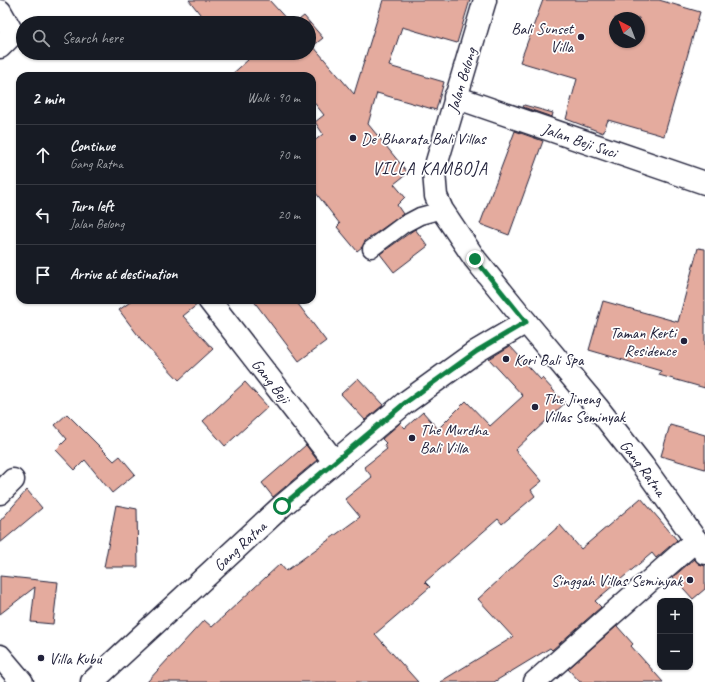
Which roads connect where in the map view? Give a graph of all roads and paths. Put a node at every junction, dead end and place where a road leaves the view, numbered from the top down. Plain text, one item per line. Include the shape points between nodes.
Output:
1 (485, 0) edge
2 (0, 11) edge
3 (7, 40) edge
4 (455, 97) junction
5 (705, 183) edge
6 (442, 210) junction
7 (371, 249) dead end
8 (212, 304) edge
9 (526, 322) junction
10 (334, 461) junction
11 (700, 546) edge
12 (0, 656) edge
13 (22, 682) edge
14 (92, 682) edge
15 (534, 682) edge

1 - 4 street, Jalan Belong
2 - 3 street
4 - 5 street, Jalan Beji Suci
4 - 6 street, Jalan Belong via 434,172 436,196
6 - 7 lane via 420,216 403,225
6 - 9 street, Jalan Belong via 475,259
8 - 10 street, Gang Beji
9 - 10 street, Gang Ratna via 477,351 405,403
9 - 11 street, Gang Ratna via 643,466
10 - 14 street, Gang Ratna
11 - 15 street
12 - 13 street

